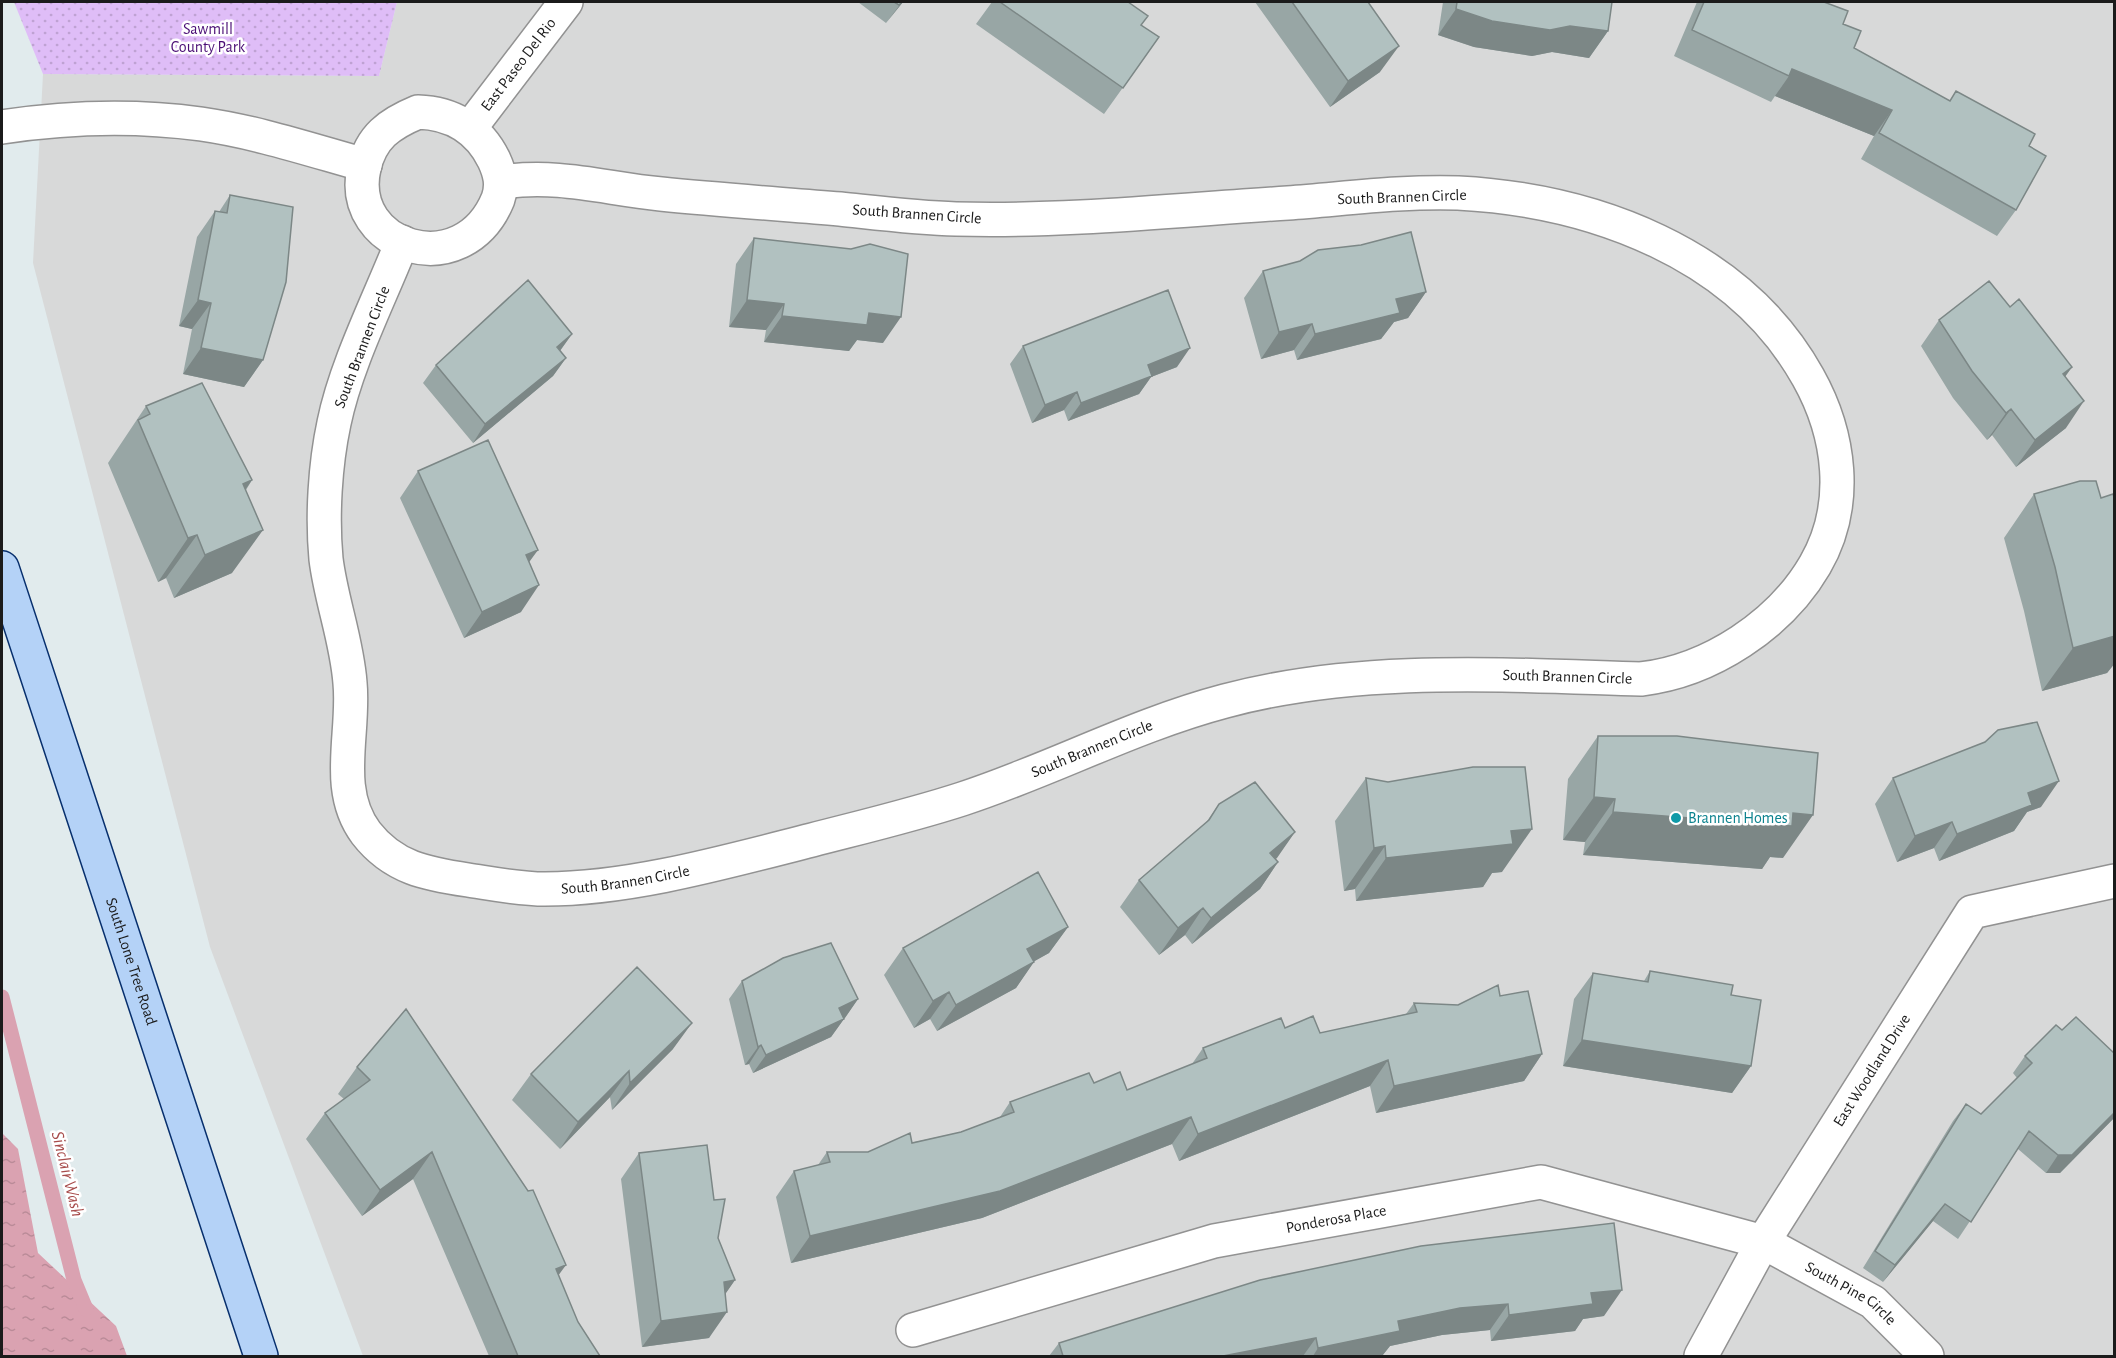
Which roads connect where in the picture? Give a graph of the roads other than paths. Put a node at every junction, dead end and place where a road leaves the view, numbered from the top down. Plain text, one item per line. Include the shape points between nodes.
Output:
1 (566, 2) edge
2 (2, 127) edge
3 (470, 128) junction
4 (364, 165) junction
5 (501, 182) junction
6 (402, 242) junction
7 (2, 568) edge
8 (2115, 881) edge
9 (1763, 1242) junction
10 (913, 1330) dead end
11 (261, 1356) edge
12 (1701, 1356) edge
13 (1927, 1356) edge

1 - 3 street, East Paseo Del Rio
2 - 4 street via 101,118 162,120 256,135
3 - 4 street via 444,114 418,112 396,121 378,135
3 - 5 street via 488,149
4 - 6 street via 364,202 379,226
5 - 6 street via 498,200 482,225 456,245 432,249
5 - 6 street, South Brannen Circle via 549,177 658,194 954,219 1069,217 1454,193 1519,199 1587,213 1691,257 1749,302 1802,365 1821,401 1838,469 1828,538 1814,566 1769,619 1717,655 1661,677 1405,676 1283,688 1170,717 961,800 712,865 624,881 549,889 416,872 398,863 368,835 349,800 346,783 350,682 326,560 325,520 334,424 346,381
7 - 11 main road, South Lone Tree Road
8 - 9 street, East Woodland Drive via 1972,912
9 - 10 street, Ponderosa Place via 1541,1182 1214,1241
9 - 12 street, East Woodland Drive
9 - 13 street, South Pine Circle via 1873,1302

